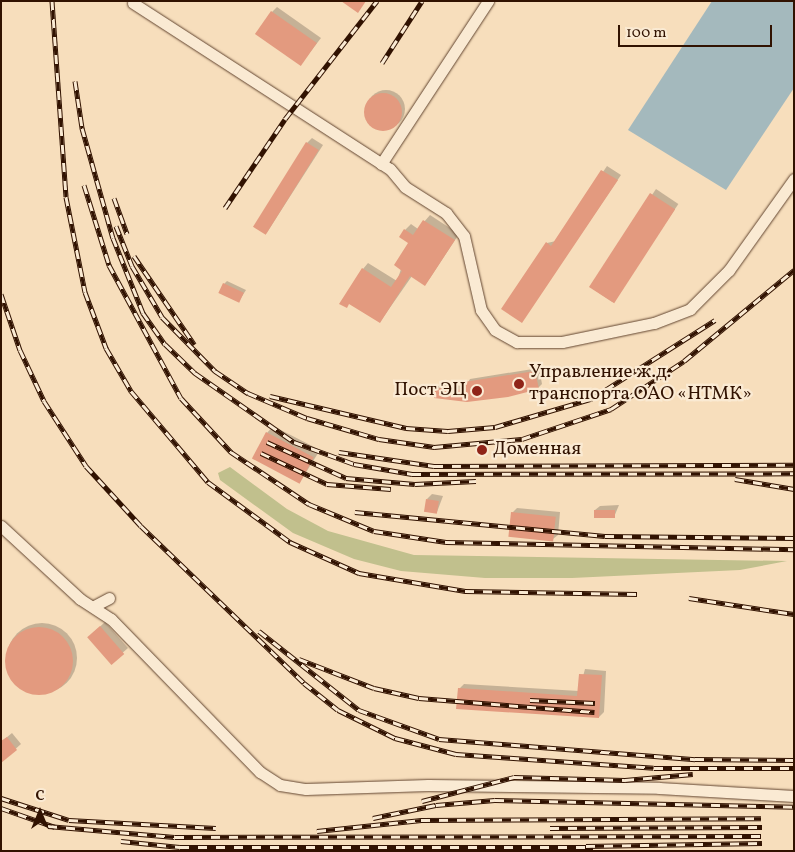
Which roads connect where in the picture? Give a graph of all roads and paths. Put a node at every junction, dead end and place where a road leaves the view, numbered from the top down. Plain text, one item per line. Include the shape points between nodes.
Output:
1 (488, 1) edge
2 (133, 3) dead end
3 (382, 164) junction
4 (794, 178) edge
5 (1, 526) edge
6 (109, 598) dead end
7 (94, 606) junction
8 (794, 796) edge

1 - 3 lane
2 - 3 lane
3 - 4 lane via 459,225 477,300 487,321 510,340 535,345 654,323 690,309 729,270
5 - 7 lane via 80,599
6 - 7 lane
7 - 8 lane via 260,772 292,788 659,788

